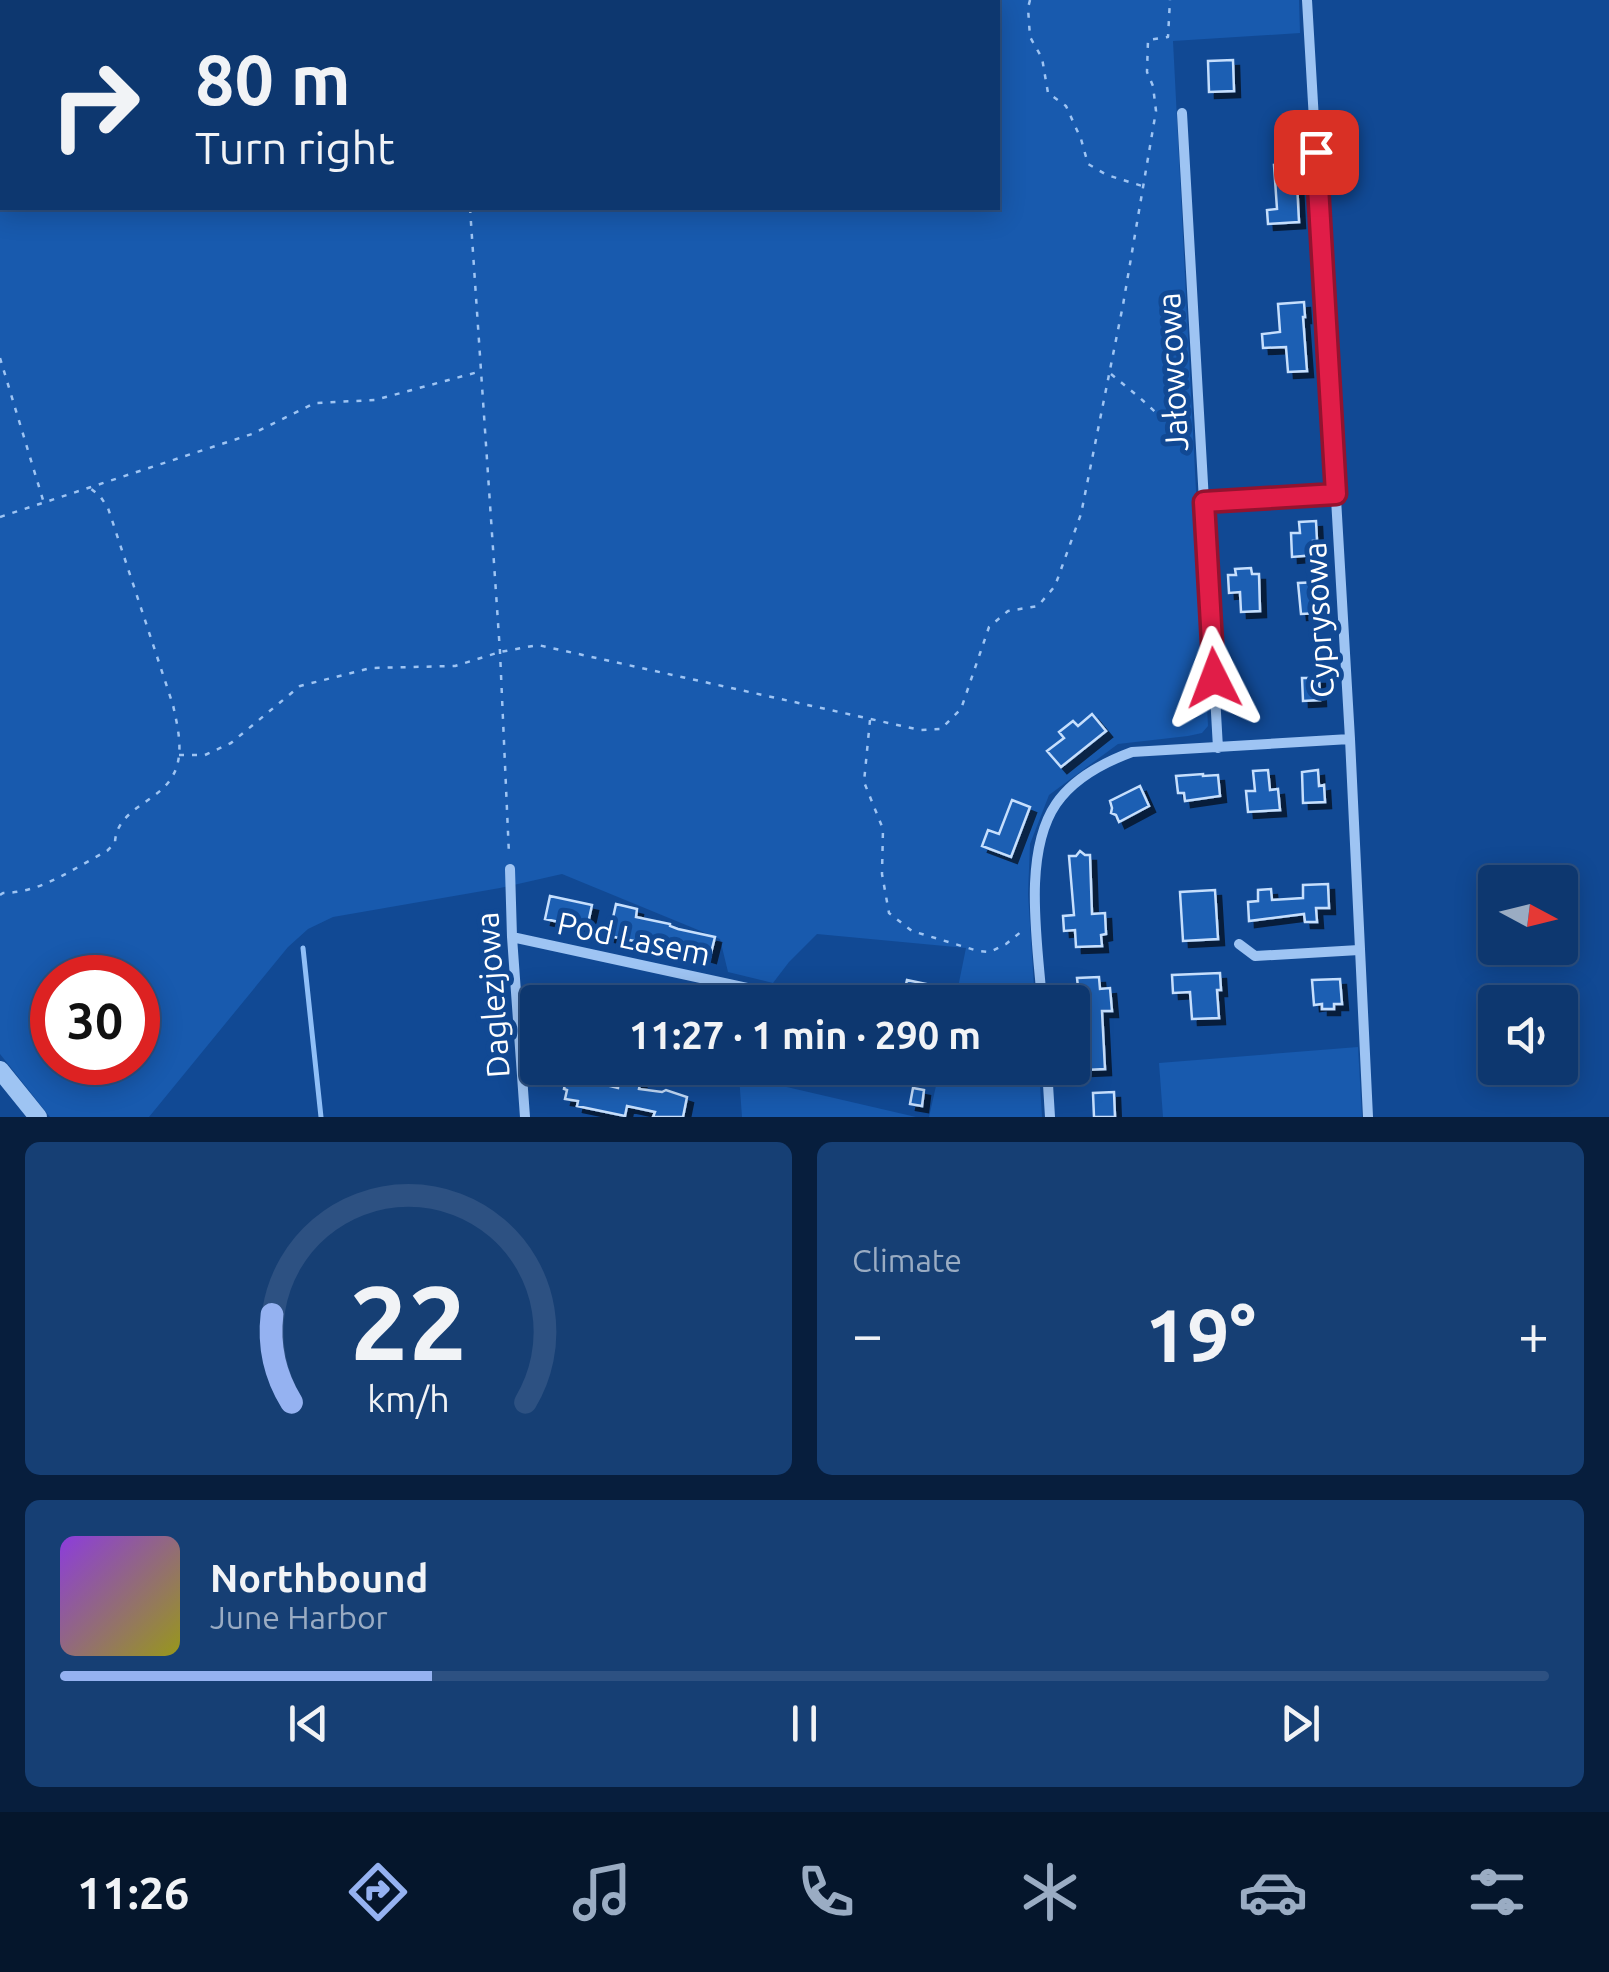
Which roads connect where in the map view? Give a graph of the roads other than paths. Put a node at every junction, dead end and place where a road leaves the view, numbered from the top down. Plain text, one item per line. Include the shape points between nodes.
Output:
1 (1307, 0) edge
2 (1182, 113) dead end
3 (1336, 494) junction
4 (1204, 502) junction
5 (1350, 739) junction
6 (1218, 748) junction
7 (510, 869) road end
8 (512, 937) junction
9 (1239, 944) dead end
10 (1359, 950) junction
11 (732, 985) edge
12 (1041, 985) edge
13 (0, 1070) edge
14 (1047, 1085) edge
15 (38, 1117) edge
16 (525, 1117) edge
17 (1050, 1117) edge
18 (1368, 1117) edge

1 - 3 street, Cyprysowa
2 - 4 street, Jałowcowa
3 - 4 lane
3 - 5 street, Cyprysowa
4 - 6 street, Jałowcowa
5 - 6 street
5 - 10 street, Cyprysowa
6 - 12 street via 1132,752 1056,804 1034,872
7 - 8 street, Daglezjowa
8 - 11 street, Pod Lasem
8 - 16 street, Daglezjowa
9 - 10 street via 1255,956
10 - 18 street, Cyprysowa
13 - 15 street
14 - 17 street

